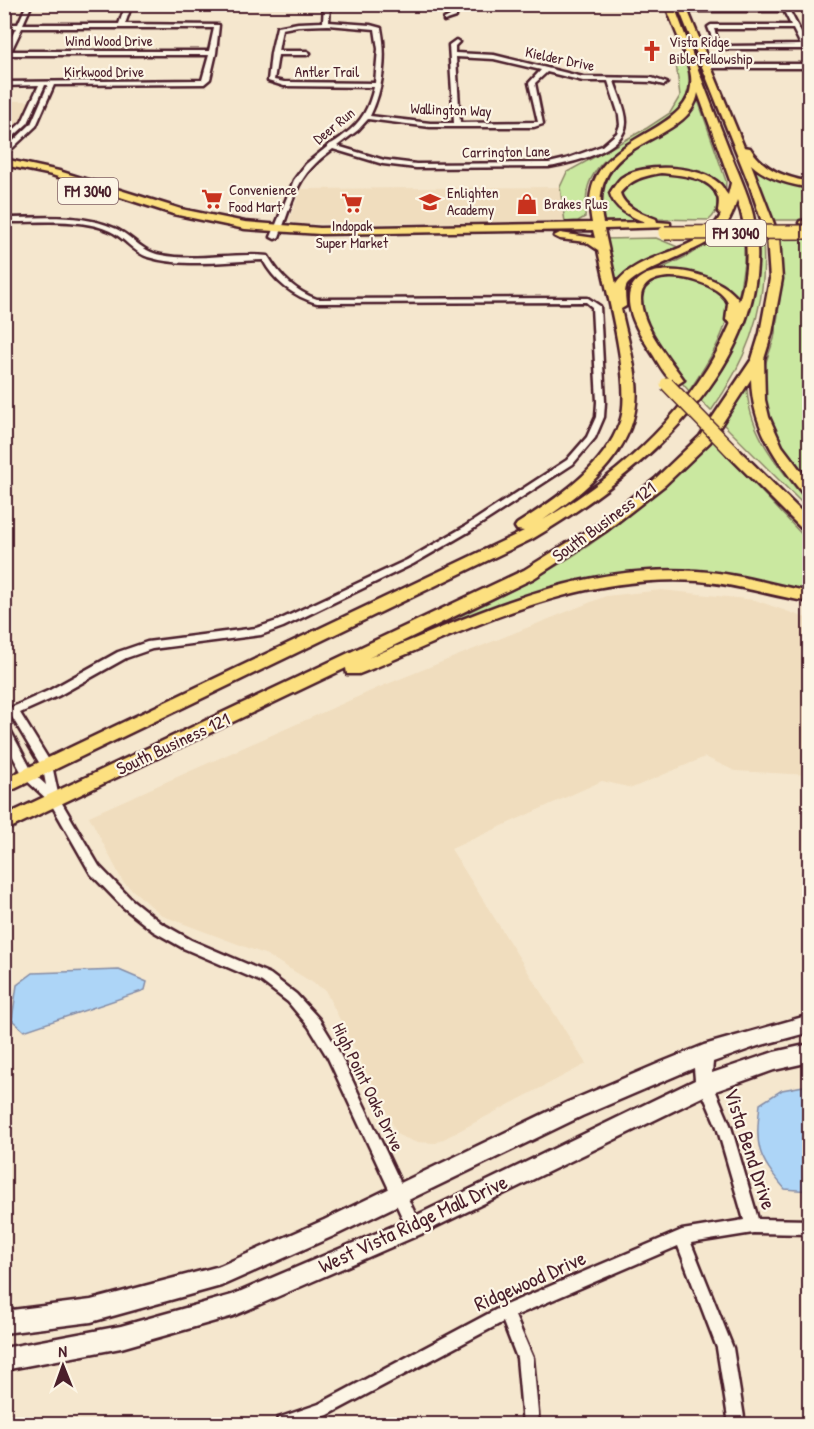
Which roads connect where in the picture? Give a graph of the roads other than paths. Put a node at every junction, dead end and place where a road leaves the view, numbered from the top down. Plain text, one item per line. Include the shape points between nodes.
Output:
1 (30, 4) edge
2 (129, 4) edge
3 (327, 4) edge
4 (453, 4) edge
5 (670, 6) edge
6 (784, 7) edge
7 (684, 12) edge
8 (446, 20) dead end
9 (326, 24) junction
10 (122, 25) junction
11 (4, 26) edge
12 (20, 26) junction
13 (794, 27) junction
14 (456, 42) dead end
15 (804, 47) junction
16 (687, 52) junction
17 (213, 53) junction
18 (274, 53) junction
19 (308, 53) dead end
20 (5, 55) edge
21 (452, 55) junction
22 (810, 57) edge
23 (706, 66) junction
24 (720, 66) junction
25 (810, 66) edge
26 (545, 70) junction
27 (695, 73) junction
28 (711, 78) junction
29 (611, 80) junction
30 (664, 83) dead end
31 (4, 84) edge
32 (43, 84) junction
33 (52, 84) junction
34 (377, 85) junction
35 (705, 99) junction
36 (725, 112) junction
37 (366, 117) junction
38 (457, 126) junction
39 (4, 143) edge
40 (330, 146) junction
41 (4, 154) edge
42 (4, 162) edge
43 (4, 170) edge
44 (736, 182) junction
45 (810, 184) edge
46 (594, 206) junction
47 (4, 220) edge
48 (723, 222) junction
49 (512, 227) junction
50 (808, 228) edge
51 (665, 229) junction
52 (599, 230) junction
53 (552, 231) junction
54 (277, 233) junction
55 (405, 238) junction
56 (603, 249) junction
57 (634, 273) junction
58 (737, 325) junction
59 (622, 341) junction
60 (758, 359) junction
61 (672, 382) junction
62 (738, 450) junction
63 (810, 493) edge
64 (810, 512) edge
65 (810, 529) edge
66 (490, 556) junction
67 (810, 597) edge
68 (9, 714) edge
69 (4, 729) edge
70 (194, 734) junction
71 (48, 768) junction
72 (29, 776) junction
73 (4, 787) edge
74 (54, 799) junction
75 (4, 824) edge
76 (810, 1023) edge
77 (810, 1053) edge
78 (704, 1054) junction
79 (706, 1085) junction
80 (399, 1195) junction
81 (753, 1226) junction
82 (414, 1227) junction
83 (810, 1227) edge
84 (682, 1237) junction
85 (506, 1312) junction
86 (4, 1322) edge
87 (4, 1359) edge
88 (284, 1425) edge
89 (531, 1425) edge
90 (736, 1425) edge

1 - 12 street
2 - 10 street
3 - 9 street
4 - 8 street via 453,17
5 - 7 main road via 681,18
5 - 16 main road, South Business 121
6 - 7 street
6 - 13 street
7 - 23 main road, South Business 121
9 - 18 street, Antler Trail via 281,26
9 - 34 street, Deer Run via 378,28 381,77
10 - 12 street
10 - 17 street via 217,26
11 - 12 street
12 - 20 street
13 - 15 street
13 - 15 street via 711,27 717,45 729,48
14 - 21 street
15 - 22 street
16 - 23 main road
16 - 27 main road, South Business 121
17 - 20 street, Wind Wood Drive
17 - 33 street, Kirkwood Drive via 204,82
18 - 19 street
18 - 34 street, Antler Trail via 274,82
21 - 26 street, Kielder Drive via 494,57
21 - 38 street
23 - 24 main road
23 - 28 main road, South Business 121
24 - 25 main road
24 - 28 main road via 713,69
26 - 29 street, Kielder Drive via 583,79
26 - 38 street, Wallington Way via 532,83 541,123
27 - 35 main road, South Business 121
27 - 46 main road via 694,95 682,113 618,154 601,173
28 - 36 main road, South Business 121
29 - 30 street, Kielder Drive
29 - 40 street, Carrington Lane via 624,124 621,132 589,156 565,163 416,166 383,162
31 - 32 street, Kirkwood Drive
32 - 33 street, Kirkwood Drive
32 - 39 street via 25,123
33 - 41 street via 34,125
34 - 37 street, Deer Run
35 - 36 main road
35 - 44 main road, South Business 121
36 - 45 main road via 752,162 776,176
36 - 60 main road, South Business 121 via 773,237 776,279
37 - 38 street, Wallington Way
37 - 40 street, Deer Run
40 - 54 street, Deer Run via 301,175
42 - 54 main road, FM 3040 via 72,176 204,219
43 - 54 main road, FM 3040 via 54,180 196,225
44 - 48 main road
44 - 58 main road, South Business 121 via 747,213 752,249 750,285
46 - 52 main road
46 - 53 main road via 583,222
47 - 68 street via 99,225 119,233 138,250 158,257 265,258 296,292 317,301 588,300 596,306 601,402 600,417 591,438 570,462 410,562 257,632 151,645 122,655
48 - 51 main road via 723,193 713,183 696,176 668,170 647,172 628,177 618,185 616,201 622,207
48 - 57 main road via 685,250
49 - 53 main road, FM 3040
49 - 54 main road, FM 3040
49 - 55 main road via 509,231 430,233
50 - 51 main road, FM 3040, bridge
51 - 52 main road, FM 3040
52 - 53 main road, FM 3040
52 - 56 main road
53 - 55 main road, FM 3040
53 - 56 main road via 589,239
54 - 55 main road, FM 3040 via 344,239
56 - 59 main road
57 - 59 main road via 620,287 626,335
57 - 61 main road via 627,296 631,321 646,358
58 - 61 main road via 732,320 735,304 730,295 706,279 676,274 642,284 635,296 641,320
58 - 66 main road, South Business 121 via 697,396 632,466 561,518
59 - 66 main road via 630,403 627,422 616,442 594,474 563,502 490,546
60 - 63 main road via 756,388 760,414 783,459
60 - 70 main road, South Business 121 via 705,439 660,482 584,541 529,574
61 - 62 main road, bridge
62 - 64 main road
62 - 65 main road
66 - 71 main road, South Business 121
67 - 70 main road via 680,574 625,576 567,587
68 - 71 street, High Point Oaks Drive
69 - 72 street, High Point Oaks Drive
70 - 74 main road, South Business 121
71 - 72 main road, South Business 121
71 - 74 street, High Point Oaks Drive
72 - 73 main road, South Business 121
72 - 74 street, High Point Oaks Drive
74 - 75 main road, South Business 121
74 - 80 street, High Point Oaks Drive via 95,870 127,903 157,927 188,944 266,978 292,998 314,1023 333,1054
76 - 78 main road, West Vista Ridge Mall Drive
77 - 79 main road, West Vista Ridge Mall Drive
78 - 79 main road
78 - 80 main road, West Vista Ridge Mall Drive via 575,1109
79 - 81 street, Vista Bend Drive via 724,1126
79 - 82 main road, West Vista Ridge Mall Drive
80 - 82 street, High Point Oaks Drive
80 - 86 main road, West Vista Ridge Mall Drive via 221,1276 91,1311
81 - 83 street, Ridgewood Drive
81 - 84 street, Ridgewood Drive
82 - 87 main road, West Vista Ridge Mall Drive via 234,1305 121,1337
84 - 85 street, Ridgewood Drive
84 - 90 street via 725,1348
85 - 88 street, Ridgewood Drive via 323,1410
85 - 89 street via 525,1358

